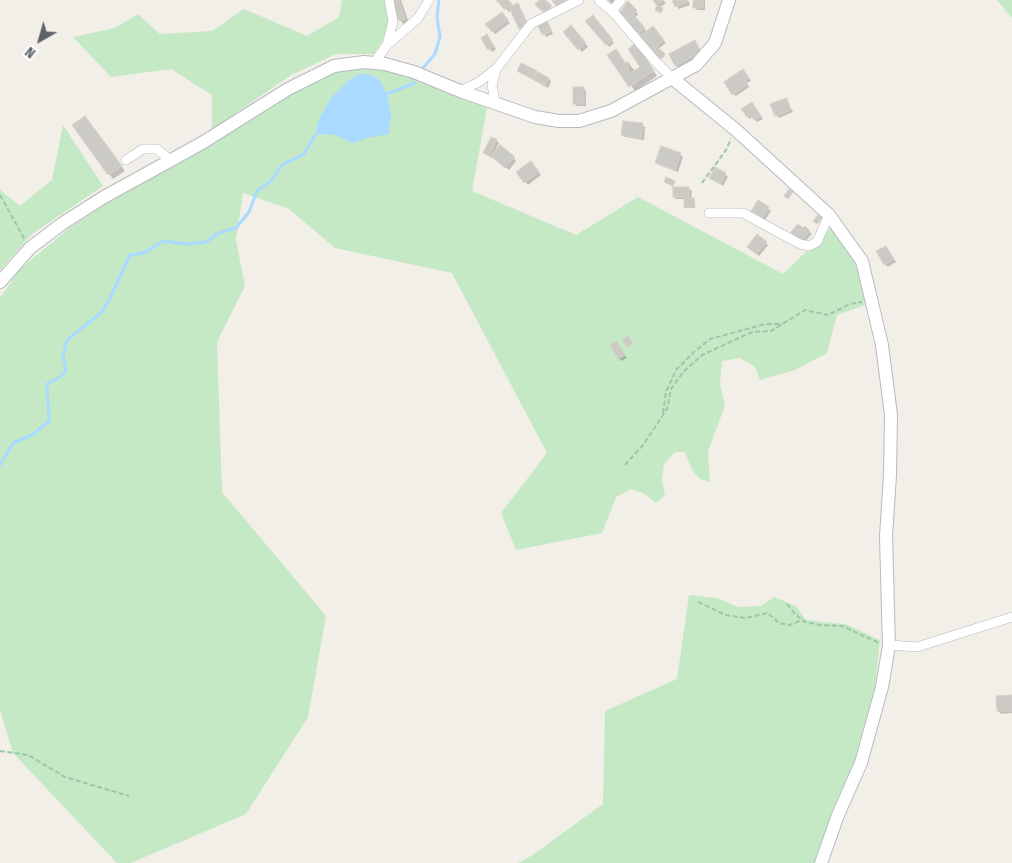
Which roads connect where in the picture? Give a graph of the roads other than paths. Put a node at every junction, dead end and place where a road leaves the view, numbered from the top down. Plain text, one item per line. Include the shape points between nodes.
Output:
1 (389, 0) edge
2 (428, 0) edge
3 (579, 0) edge
4 (599, 0) edge
5 (621, 0) edge
6 (728, 1) edge
7 (612, 11) junction
8 (387, 45) junction
9 (374, 63) junction
10 (497, 68) junction
11 (672, 78) junction
12 (460, 91) junction
13 (495, 104) junction
14 (126, 160) dead end
15 (171, 161) junction
16 (709, 213) dead end
17 (830, 215) junction
18 (0, 282) edge
19 (1012, 617) edge
20 (889, 645) junction
21 (821, 863) edge

1 - 8 street via 393,20
2 - 8 street via 418,18
3 - 10 street via 531,24
4 - 7 street
5 - 7 street
6 - 11 street via 710,51 696,65
7 - 11 street
8 - 9 street
9 - 12 street via 414,72
9 - 15 street via 346,63 325,69
10 - 12 street
10 - 13 street via 492,85
11 - 13 street via 612,111 579,121 547,120
11 - 17 street via 736,130
12 - 13 street
14 - 15 street via 144,149 157,149
15 - 18 street via 57,227 30,248
16 - 17 street via 743,213 809,246 817,242
17 - 20 street via 862,261 882,345 891,415 886,536
19 - 20 street via 918,647
20 - 21 street via 882,687 861,763

